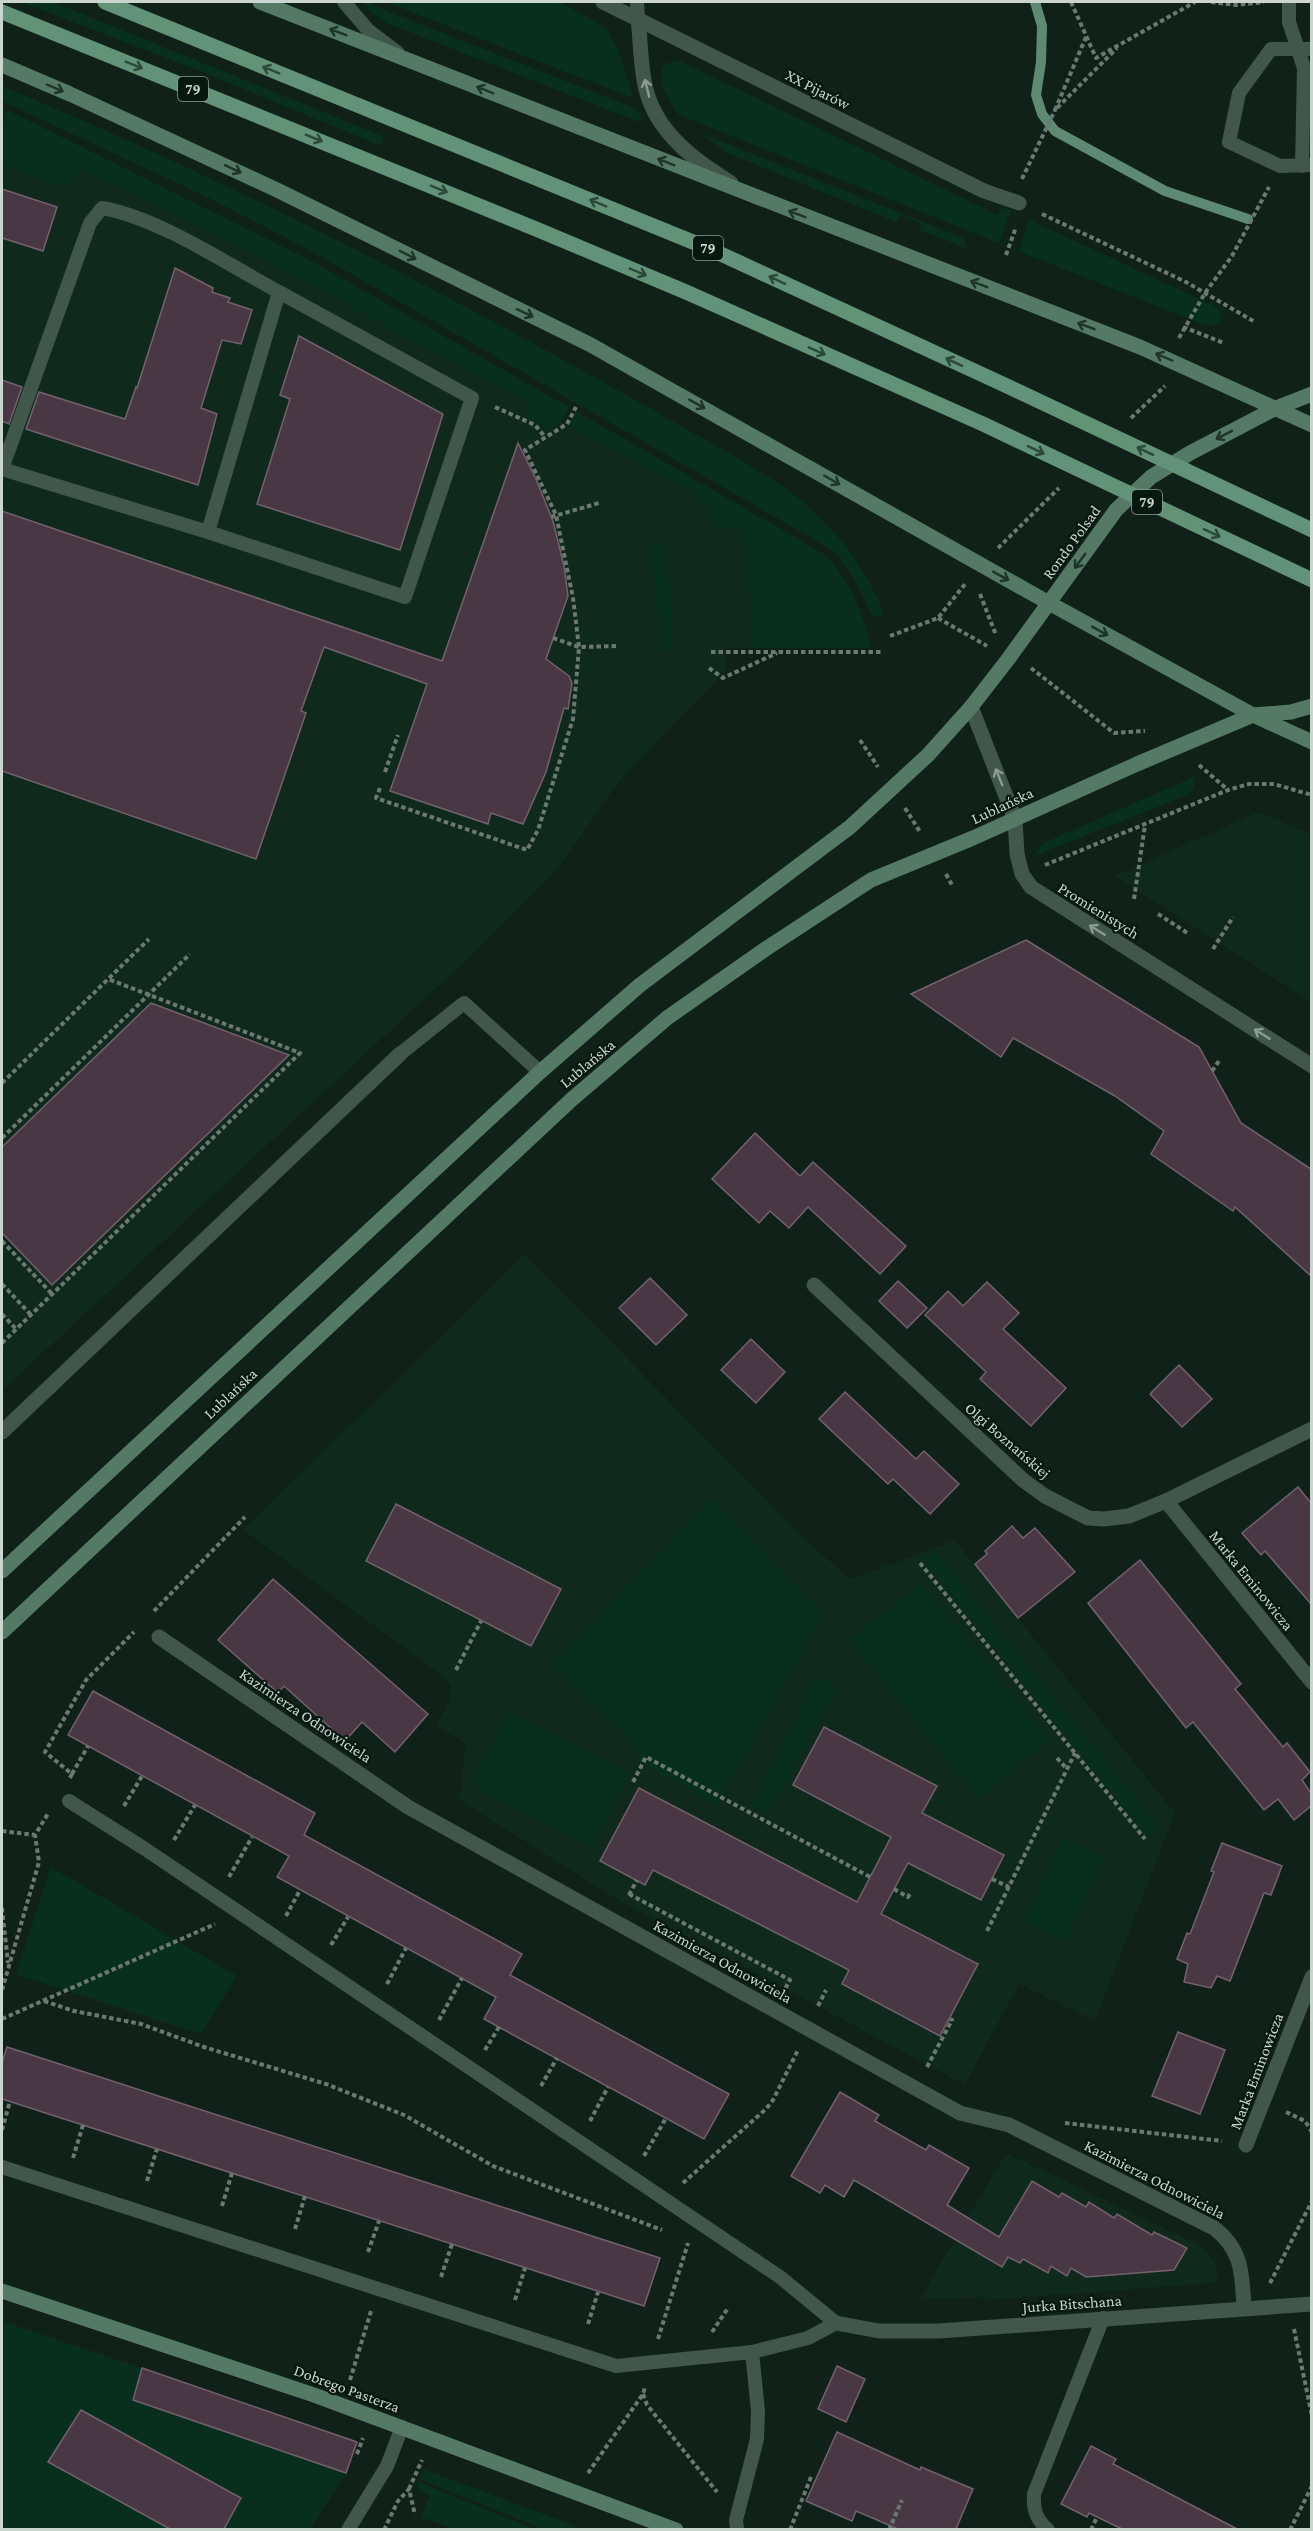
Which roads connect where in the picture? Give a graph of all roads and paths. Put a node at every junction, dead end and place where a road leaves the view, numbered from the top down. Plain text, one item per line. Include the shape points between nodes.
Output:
1 (105, 2) edge
2 (260, 2) edge
3 (344, 2) edge
4 (603, 2) edge
5 (636, 2) edge
6 (1071, 2) edge
7 (1195, 2) edge
8 (1211, 2) edge
9 (1266, 2) edge
10 (1289, 2) edge
11 (2, 12) edge
12 (639, 19) junction
13 (1086, 36) junction
14 (1120, 45) junction
15 (1305, 49) edge
16 (412, 61) junction
17 (2, 65) edge
18 (1055, 110) junction
19 (1307, 165) edge
20 (1280, 166) junction
21 (760, 199) junction
22 (1019, 210) junction
23 (1006, 255) dead end
24 (279, 292) junction
25 (1205, 293) junction
26 (1255, 322) dead end
27 (1183, 327) junction
28 (1179, 335) dead end
29 (1224, 343) dead end
30 (1311, 394) edge
31 (472, 398) junction
32 (576, 407) dead end
33 (1276, 408) junction
34 (1311, 425) edge
35 (545, 437) junction
36 (599, 503) dead end
37 (554, 516) junction
38 (1311, 530) edge
39 (208, 532) junction
40 (1311, 580) edge
41 (962, 587) dead end
42 (977, 587) dead end
43 (1049, 603) junction
44 (938, 618) junction
45 (890, 636) dead end
46 (554, 638) dead end
47 (998, 641) dead end
48 (619, 646) dead end
49 (579, 647) junction
50 (992, 649) dead end
51 (711, 652) dead end
52 (780, 652) junction
53 (882, 652) dead end
54 (1025, 662) dead end
55 (709, 668) dead end
56 (1311, 706) edge
57 (971, 707) junction
58 (1253, 715) junction
59 (398, 735) dead end
60 (1311, 742) edge
61 (1185, 744) junction
62 (386, 772) dead end
63 (380, 788) dead end
64 (1228, 790) junction
65 (1311, 795) edge
66 (1016, 819) junction
67 (1145, 825) junction
68 (1036, 869) dead end
69 (1134, 899) dead end
70 (1158, 914) dead end
71 (1233, 917) dead end
72 (1189, 934) dead end
73 (149, 939) dead end
74 (1213, 949) dead end
75 (190, 954) dead end
76 (108, 979) junction
77 (149, 994) junction
78 (400, 1054) joint
79 (1219, 1061) dead end
80 (1311, 1065) edge
81 (1212, 1071) dead end
82 (540, 1072) junction
83 (2, 1083) edge
84 (2, 1138) edge
85 (2, 1241) edge
86 (2, 1284) edge
87 (814, 1285) dead end
88 (52, 1294) junction
89 (2, 1314) edge
90 (31, 1315) junction
91 (16, 1329) junction
92 (2, 1343) edge
93 (1311, 1429) edge
94 (2, 1432) edge
95 (1166, 1501) junction
96 (245, 1517) dead end
97 (920, 1563) dead end
98 (2, 1571) edge
99 (150, 1615) dead end
100 (481, 1621) dead end
101 (142, 1623) dead end
102 (2, 1632) edge
103 (159, 1637) dead end
104 (456, 1670) dead end
105 (1311, 1682) edge
106 (88, 1746) dead end
107 (45, 1752) dead end
108 (1075, 1753) junction
109 (1058, 1758) dead end
110 (1067, 1769) junction
111 (72, 1774) dead end
112 (142, 1776) dead end
113 (633, 1782) dead end
114 (69, 1801) dead end
115 (195, 1804) dead end
116 (123, 1809) dead end
117 (2, 1831) edge
118 (35, 1835) dead end
119 (252, 1837) dead end
120 (1145, 1839) dead end
121 (173, 1842) dead end
122 (870, 1877) dead end
123 (992, 1879) dead end
124 (228, 1880) dead end
125 (32, 1884) dead end
126 (1009, 1887) junction
127 (894, 1889) dead end
128 (300, 1890) dead end
129 (911, 1892) dead end
130 (2, 1908) edge
131 (238, 1913) junction
132 (348, 1917) dead end
133 (284, 1918) dead end
134 (987, 1931) dead end
135 (329, 1948) dead end
136 (406, 1948) dead end
137 (8, 1966) junction
138 (1311, 1977) edge
139 (462, 1978) dead end
140 (386, 1987) dead end
141 (2, 1990) edge
142 (826, 1990) dead end
143 (44, 2001) junction
144 (814, 2012) dead end
145 (2, 2019) edge
146 (950, 2019) dead end
147 (438, 2022) dead end
148 (799, 2023) junction
149 (499, 2028) dead end
150 (484, 2053) dead end
151 (558, 2058) dead end
152 (924, 2073) dead end
153 (608, 2087) dead end
154 (540, 2089) dead end
155 (10, 2101) dead end
156 (1264, 2101) junction
157 (666, 2118) dead end
158 (1056, 2122) dead end
159 (589, 2123) dead end
160 (83, 2125) dead end
161 (2, 2130) edge
162 (1311, 2132) edge
163 (1246, 2145) joint
164 (157, 2149) dead end
165 (73, 2158) dead end
166 (642, 2158) dead end
167 (2, 2167) edge
168 (232, 2173) dead end
169 (147, 2181) dead end
170 (682, 2185) dead end
171 (305, 2196) dead end
172 (1311, 2201) edge
173 (222, 2206) dead end
174 (378, 2221) dead end
175 (295, 2229) dead end
176 (668, 2232) dead end
177 (690, 2236) dead end
178 (678, 2237) dead end
179 (689, 2242) junction
180 (452, 2244) dead end
181 (368, 2253) dead end
182 (525, 2268) dead end
183 (441, 2277) dead end
184 (1268, 2286) dead end
185 (2, 2291) edge
186 (598, 2292) dead end
187 (515, 2300) dead end
188 (1311, 2304) edge
189 (728, 2308) dead end
190 (1244, 2308) junction
191 (1103, 2318) junction
192 (368, 2324) dead end
193 (588, 2324) dead end
194 (836, 2324) junction
195 (1294, 2325) dead end
196 (709, 2336) dead end
197 (753, 2352) junction
198 (651, 2362) junction
199 (350, 2379) dead end
200 (643, 2394) junction
201 (1311, 2416) edge
202 (402, 2427) junction
203 (358, 2448) dead end
204 (357, 2454) dead end
205 (424, 2457) dead end
206 (588, 2473) dead end
207 (812, 2476) dead end
208 (1311, 2486) edge
209 (409, 2489) junction
210 (902, 2500) dead end
211 (415, 2515) dead end
212 (1097, 2517) dead end
213 (737, 2525) edge
214 (348, 2529) edge
215 (384, 2529) edge
216 (676, 2529) edge
217 (790, 2529) edge
218 (889, 2529) edge
219 (1048, 2529) edge
220 (1091, 2529) edge
221 (1290, 2529) edge

38 -> 1 main road, 79, bridge via 710,249
16 -> 2 street
3 - 16 lane via 368,30
4 - 12 street, XX Pijarów
5 - 12 lane
6 - 13 path
7 - 14 path
8 - 9 path
10 - 15 lane via 1289,22
11 -> 40 main road, 79, bridge via 686,292 983,424
21 -> 12 street via 693,156 674,140 660,120 647,94
12 - 22 street, XX Pijarów
13 - 14 path via 1096,58
13 - 18 path
14 - 18 path
15 - 19 lane
15 - 20 lane via 1271,49 1239,93 1229,142
21 -> 16 street
17 -> 43 street via 267,185 589,344
18 - 22 path via 1018,187
19 - 20 lane
20 - 25 path via 1232,256
33 -> 21 street via 1150,351
22 - 23 path
22 - 25 path
24 - 31 lane
24 - 39 lane
24 - 39 lane via 160,228 128,213 102,208 90,223 2,469
25 - 26 path
25 - 27 path
27 - 28 path
27 - 29 path
30 - 33 street, Rondo Polsad
31 - 35 path via 535,425
31 - 39 lane via 405,597
32 - 35 path via 567,424
33 - 34 street
33 -> 43 street, Rondo Polsad via 1151,477 1116,510
35 - 37 path via 525,450
36 - 37 path
37 - 49 path via 573,598
41 - 44 path
42 - 47 path
43 - 57 street, Lublańska
43 -> 58 street, Rondo Polsad
44 - 45 path
44 - 50 path
46 - 49 path
48 - 49 path
49 - 63 path via 573,718 538,830 527,850 376,798
51 - 52 path
52 - 53 path
52 - 55 path via 723,678
54 - 61 path via 1114,733 1174,730
56 - 58 street
66 -> 57 street, Promienistych
57 - 82 street, Lublańska via 927,755 850,827 640,985
58 - 60 street
58 - 61 street, Lublańska
59 - 62 path
61 - 64 path
61 - 66 street, Lublańska
64 - 65 path via 1249,784 1274,784
64 - 67 path
80 -> 66 street, Promienistych via 1031,887 1022,874 1017,854
66 - 102 street, Lublańska via 871,880 667,1018 571,1100
67 - 68 path
67 - 69 path
70 - 72 path
71 - 74 path
73 - 76 path
75 - 77 path
76 - 77 path
76 - 83 path
77 - 84 path
77 - 88 path via 300,1053
78 - 82 lane via 464,1002
78 - 94 street
79 - 81 path
82 - 98 street, Lublańska
85 - 88 path
86 - 90 path
87 - 95 street, Olgi Boznańskiej via 982,1443 1045,1496 1088,1518 1104,1519 1130,1516
88 - 90 path
89 - 91 path
90 - 91 path
91 - 92 path
93 - 95 street, Olgi Boznańskiej
95 - 105 street, Marka Eminowicza
96 - 99 path
97 - 108 path
100 - 104 path
101 - 107 path via 86,1680
103 - 148 street, Kazimierza Odnowiciela via 408,1807
106 - 111 path
108 - 110 path
108 - 120 path
109 - 110 path
110 - 126 path
112 - 116 path
113 - 122 path via 646,1757
114 - 131 lane
115 - 121 path
117 - 118 path
119 - 124 path
123 - 126 path
125 - 137 path
126 - 134 path
127 - 129 path via 908,1897
128 - 133 path
130 - 137 path
131 - 143 path
131 - 194 lane via 780,2277
132 - 135 path
136 - 140 path
137 - 141 path
138 - 156 street, Marka Eminowicza
139 - 147 path
142 - 144 path
143 - 145 path
143 - 176 path via 141,2024 326,2084 404,2115 494,2166
146 - 152 path
148 - 170 path via 804,2037 773,2100
148 - 190 street, Kazimierza Odnowiciela via 960,2113 1009,2125 1214,2228 1228,2238 1237,2255
149 - 150 path
151 - 154 path
153 - 159 path
155 - 161 path
156 - 162 path via 1305,2121
156 - 163 street, Marka Eminowicza
157 - 166 path
158 - 163 path
160 - 165 path
164 - 169 path
167 - 198 lane via 616,2366
168 - 173 path
171 - 175 path
172 - 184 path
174 - 181 path
177 - 179 path
178 - 179 path
179 - 198 path
180 - 183 path
182 - 187 path
185 - 202 street, Dobrego Pasterza
186 - 193 path
188 - 190 street, Jurka Bitschana
189 - 196 path
190 - 191 street, Jurka Bitschana
191 - 194 street, Jurka Bitschana via 939,2331 879,2331
191 - 219 lane via 1034,2494 1038,2521
192 - 199 path
194 - 197 lane via 808,2338
195 - 201 path
197 - 198 lane
197 - 213 lane via 757,2439
198 - 200 path
200 - 206 path
200 - 213 path via 647,2405 723,2499
202 - 214 lane via 387,2466
202 - 216 street, Dobrego Pasterza
203 - 204 path
205 - 209 path
207 - 217 path
208 - 221 path
209 - 211 path
209 - 215 path
210 - 218 path
212 - 220 path

